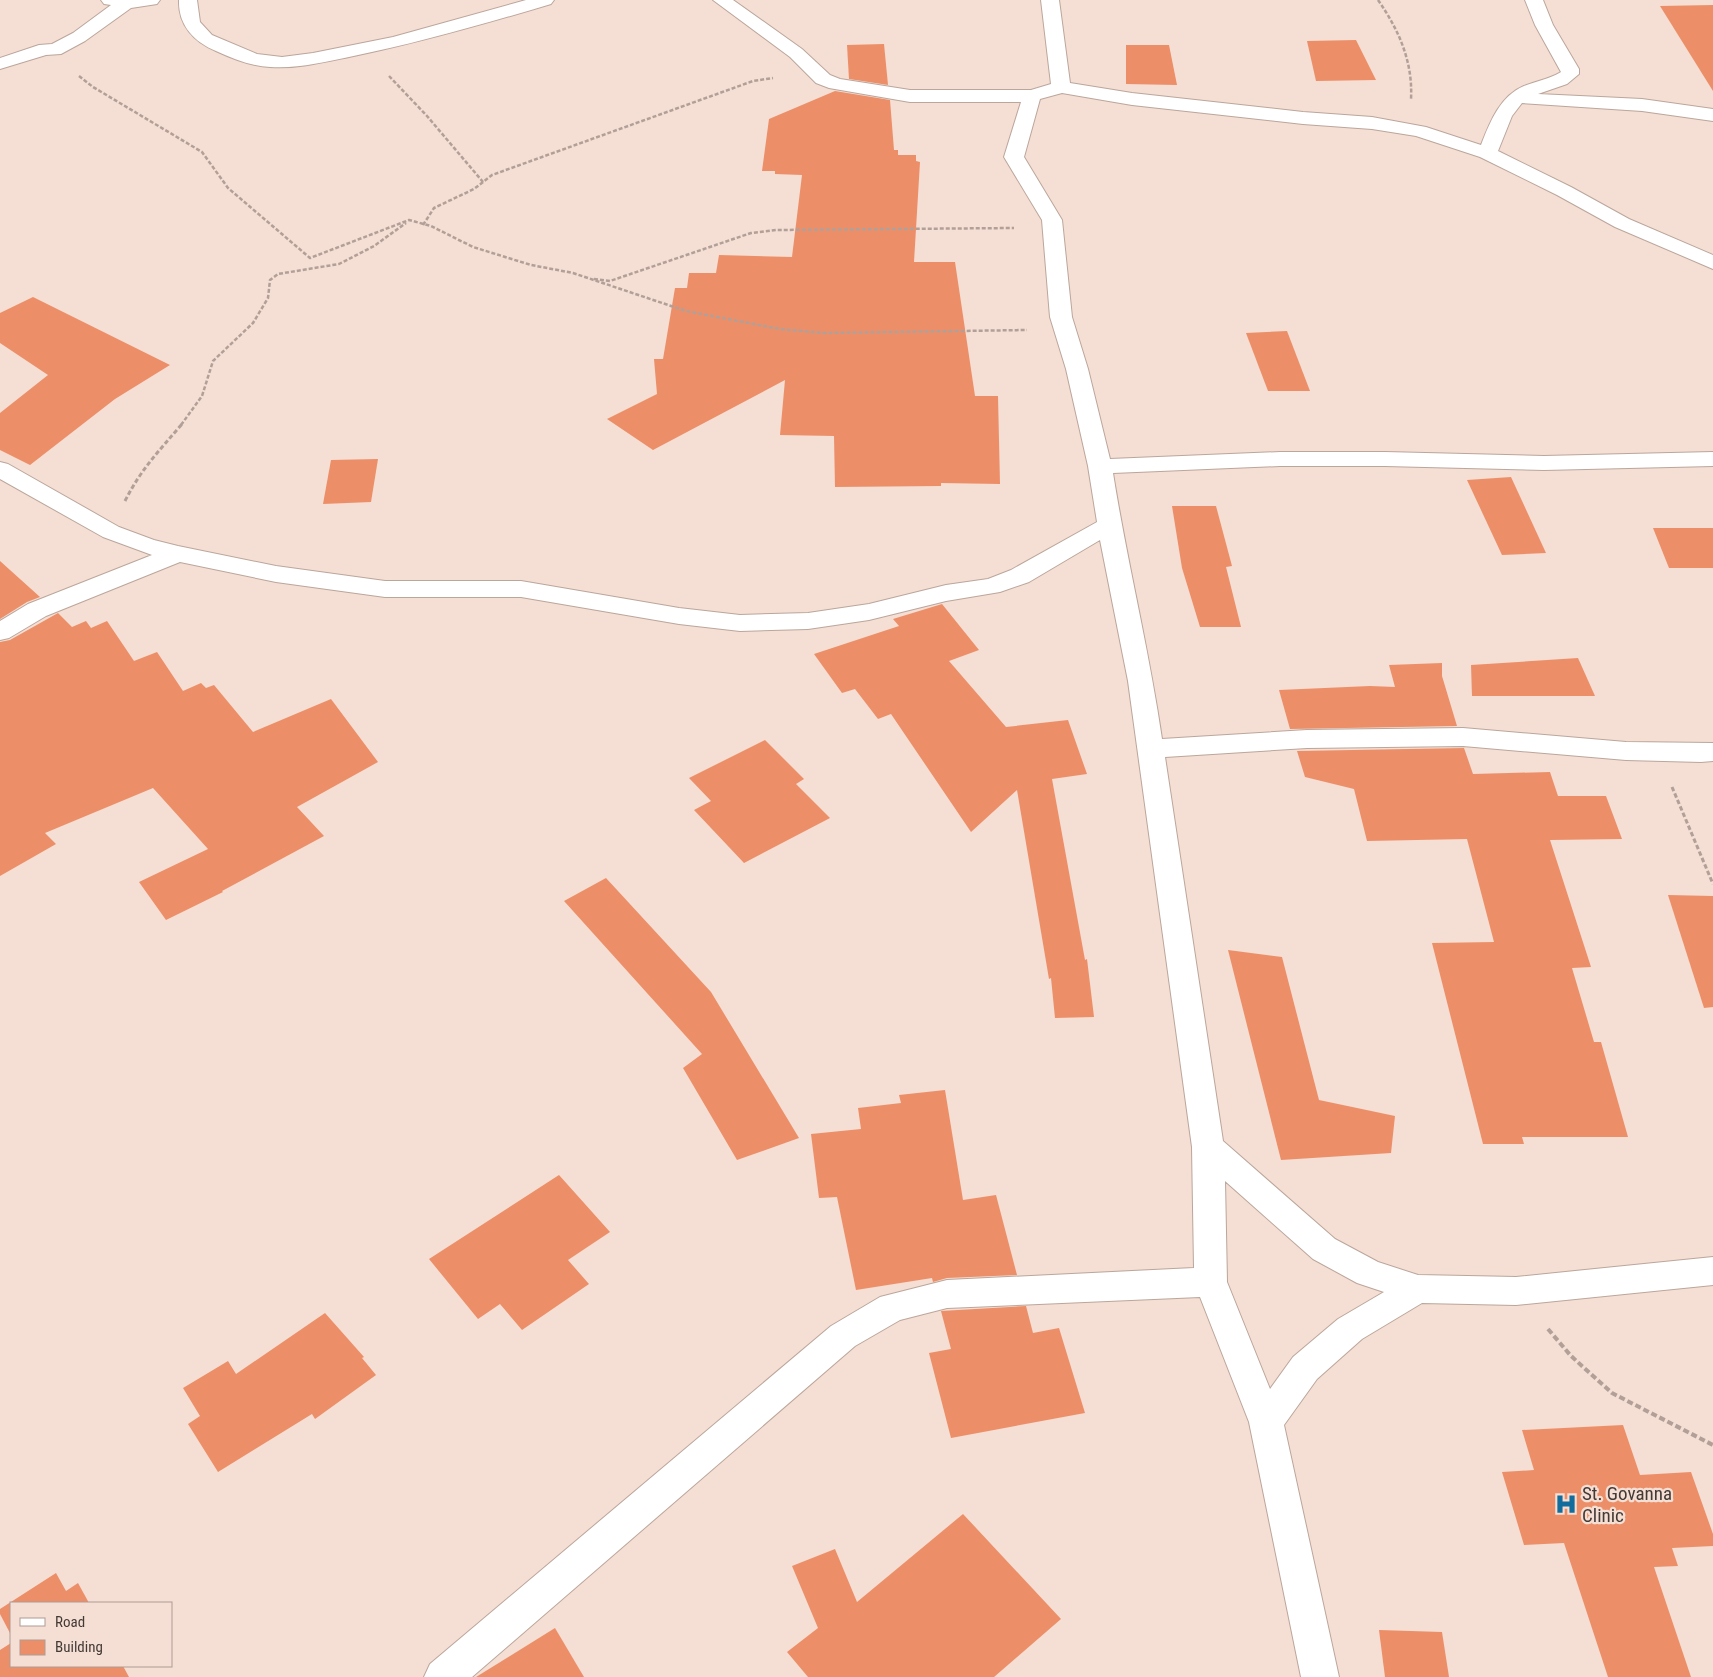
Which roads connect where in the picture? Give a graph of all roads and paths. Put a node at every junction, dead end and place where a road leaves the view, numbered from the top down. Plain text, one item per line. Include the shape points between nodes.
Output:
1 (151, 0) edge
2 (188, 0) edge
3 (545, 0) edge
4 (722, 0) edge
5 (1050, 0) edge
6 (1378, 0) edge
7 (1534, 0) edge
8 (118, 2) edge
9 (45, 49) junction
10 (362, 50) junction
11 (0, 64) edge
12 (820, 76) junction
13 (1061, 86) junction
14 (1032, 96) junction
15 (1517, 98) junction
16 (1713, 115) edge
17 (1419, 131) junction
18 (1487, 153) junction
19 (483, 182) junction
20 (409, 220) junction
21 (422, 224) junction
22 (1052, 227) junction
23 (1713, 263) edge
24 (587, 278) junction
25 (1066, 329) junction
26 (1713, 458) edge
27 (1100, 466) junction
28 (0, 469) edge
29 (1110, 525) junction
30 (112, 532) junction
31 (178, 554) junction
32 (0, 632) edge
33 (1150, 749) junction
34 (1657, 752) junction
35 (1713, 752) edge
36 (1713, 884) edge
37 (1208, 1146) junction
38 (1713, 1270) edge
39 (1211, 1282) junction
40 (1418, 1289) junction
41 (1516, 1291) junction
42 (1266, 1422) junction
43 (1713, 1445) edge
44 (443, 1677) edge
45 (1320, 1677) edge

1 - 8 street
2 - 10 street via 187,12 194,29 209,42 238,54 263,61 290,62
3 - 10 street
4 - 12 street via 796,53
5 - 13 street
6 - 17 path via 1390,16 1406,56 1413,80 1411,104
7 - 15 street via 1540,20 1570,74 1551,86 1531,90
8 - 9 street via 79,37 56,50
9 - 11 street
9 - 20 path via 93,86 202,152 228,188 310,258
10 - 19 path via 427,116
12 - 14 street via 836,84 910,96
12 - 19 path via 753,81 514,166
13 - 14 street
13 - 17 street via 1132,99 1372,123
14 - 22 street via 1014,157 1052,220
15 - 16 street via 1642,105
15 - 18 street via 1497,128
17 - 18 street
18 - 23 street via 1622,223
19 - 21 path via 434,208
20 - 21 path
20 - 30 path via 374,246 339,264 272,277 268,298 253,323 213,361 202,396 137,477
21 - 24 path via 473,247
22 - 24 path via 776,230 751,233 610,281
22 - 25 street via 1061,317
24 - 25 path via 686,312 780,330 823,333
25 - 27 street
26 - 27 street via 1544,463 1280,460
27 - 29 street
28 - 30 street
29 - 31 street via 1020,576 991,586 808,622 740,623 679,616 521,589 384,588 276,574
29 - 33 street via 1141,681
30 - 31 street via 146,546
31 - 32 street via 36,610
33 - 34 street via 1306,739 1463,737
33 - 37 street
34 - 35 street
34 - 36 path
37 - 39 street
37 - 40 street via 1324,1249 1369,1273
38 - 41 street
39 - 42 street
39 - 44 street via 947,1294 892,1307 843,1336
40 - 41 street
40 - 42 street via 1350,1329 1306,1368
41 - 43 path via 1571,1356 1612,1393
42 - 45 street

